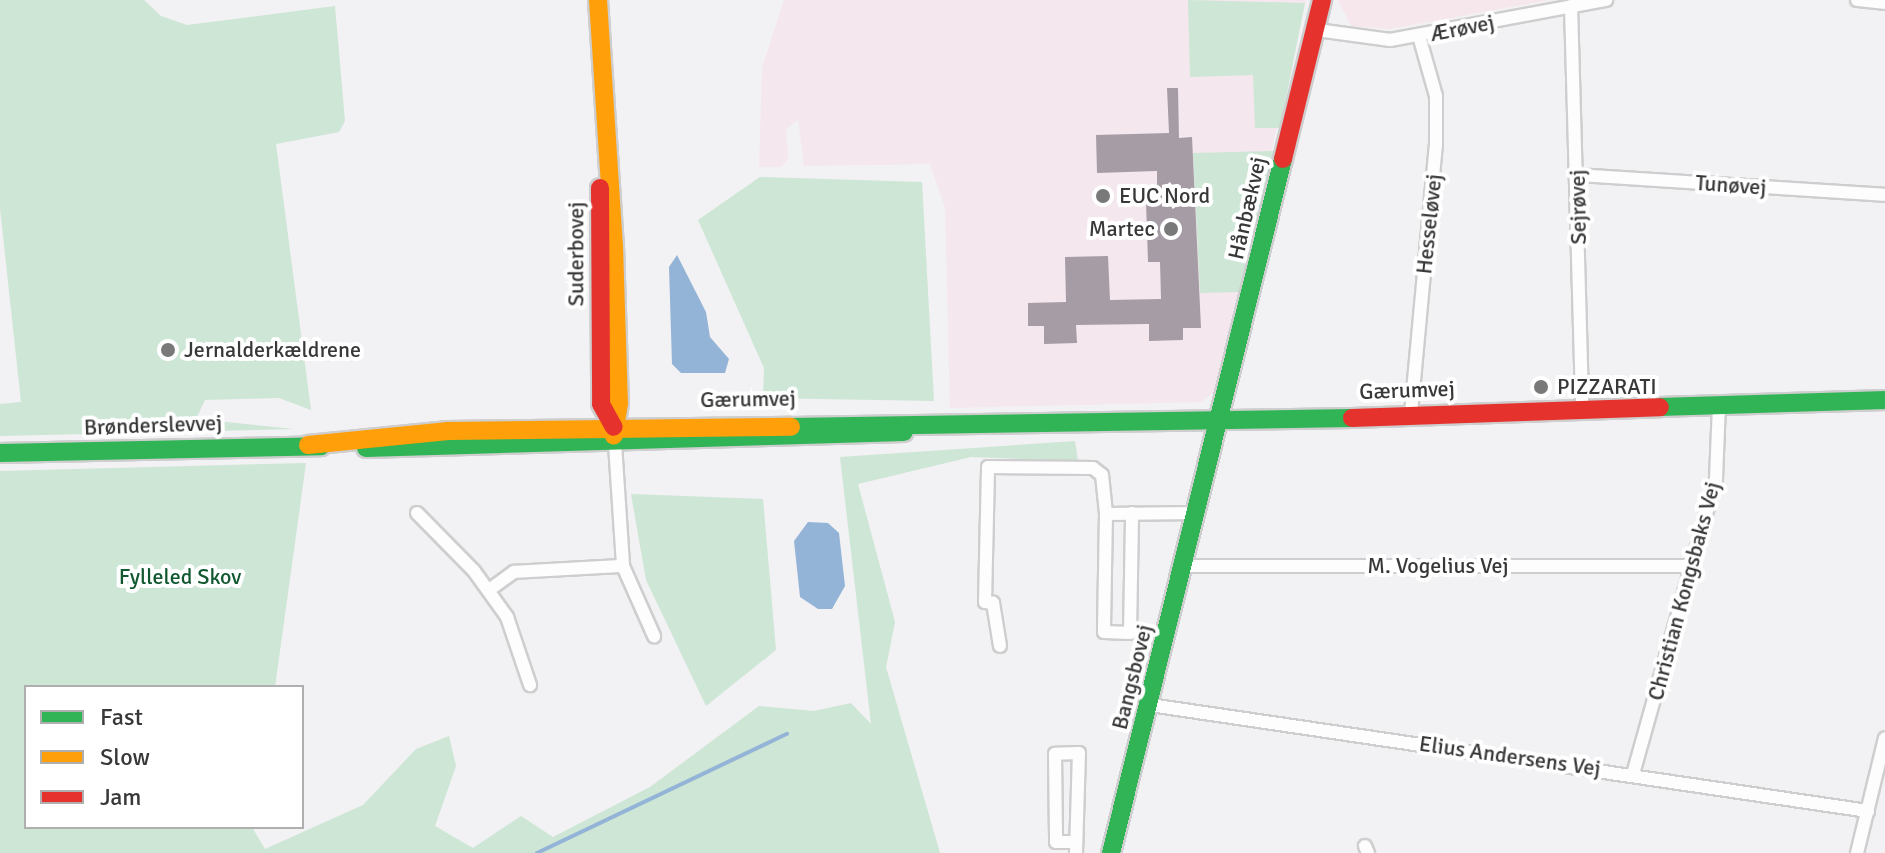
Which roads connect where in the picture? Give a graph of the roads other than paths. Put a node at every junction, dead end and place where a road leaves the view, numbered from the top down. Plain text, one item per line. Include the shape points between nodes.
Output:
1 (598, 0) edge
2 (1527, 0) edge
3 (1606, 0) edge
4 (1857, 0) edge
5 (1323, 3) edge
6 (1885, 3) edge
7 (1571, 6) junction
8 (1528, 15) junction
9 (1317, 30) junction
10 (1419, 36) junction
11 (1578, 175) junction
12 (1885, 195) edge
13 (1885, 400) edge
14 (1719, 405) junction
15 (1582, 408) junction
16 (1411, 413) junction
17 (1221, 419) junction
18 (614, 436) junction
19 (0, 453) edge
20 (417, 513) dead end
21 (1132, 513) junction
22 (1198, 513) junction
23 (1106, 514) junction
24 (623, 566) junction
25 (1185, 566) junction
26 (1691, 566) junction
27 (489, 590) junction
28 (654, 636) dead end
29 (1000, 646) dead end
30 (530, 685) dead end
31 (1150, 705) junction
32 (1885, 738) edge
33 (1633, 774) junction
34 (1868, 811) junction
35 (1076, 848) edge
36 (1111, 853) edge
37 (1857, 853) edge

1 - 18 main road, Suderbovej via 619,388
2 - 8 street
3 - 7 street, Ærøvej
4 - 6 street
5 - 9 main road, Hånbækvej
7 - 8 street, Ærøvej
7 - 11 street, Sejrøvej
8 - 10 street, Ærøvej
9 - 10 street, Ærøvej via 1366,39
9 - 17 main road, Hånbækvej
10 - 16 street, Hesseløvej via 1436,96 1436,146
11 - 12 street, Tunøvej
11 - 15 street, Sejrøvej
13 - 14 main road, Gærumvej
14 - 15 main road, Gærumvej
14 - 26 street, Christian Kongsbaks Vej via 1721,451
15 - 16 main road, Gærumvej
16 - 17 main road, Gærumvej
17 - 18 main road, Gærumvej
17 - 22 main road, Bangsbovej
18 - 19 main road, Brønderslevvej via 448,431 308,445
18 - 24 street
20 - 27 street
21 - 22 street
21 - 23 street
21 - 23 street, Bangsbovej via 1130,633 1104,632
22 - 25 main road, Bangsbovej
23 - 29 street, Bangsbovej via 1102,475 1093,468 988,467 985,602 993,603
24 - 27 street via 514,572
24 - 28 street
25 - 26 street, M. Vogelius Vej
25 - 31 main road, Bangsbovej
26 - 33 street, Christian Kongsbaks Vej
27 - 30 street via 507,617
31 - 33 street, Elius Andersens Vej
31 - 36 main road, Bangsbovej
32 - 34 street
33 - 34 street, Elius Andersens Vej
34 - 37 street
35 - 35 street via 1056,842 1055,754 1079,753

